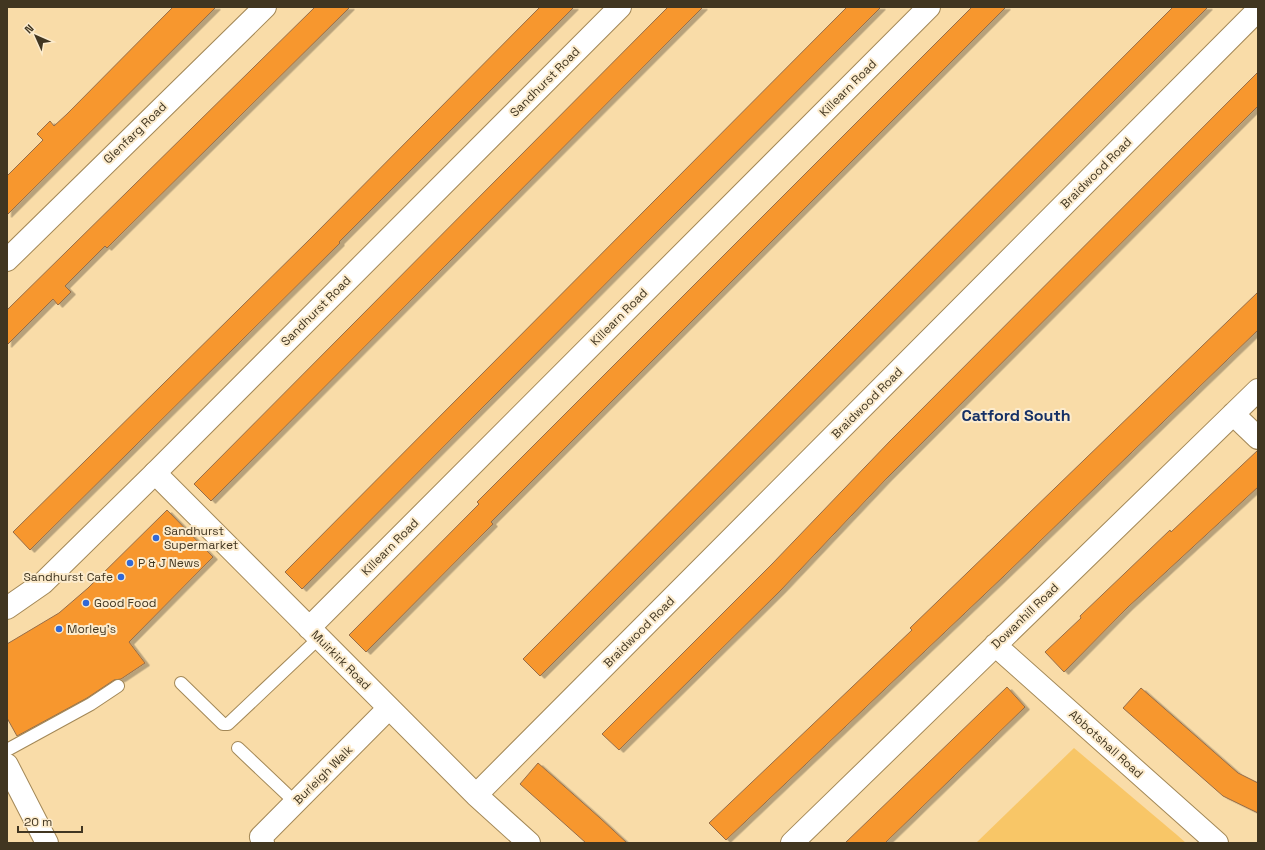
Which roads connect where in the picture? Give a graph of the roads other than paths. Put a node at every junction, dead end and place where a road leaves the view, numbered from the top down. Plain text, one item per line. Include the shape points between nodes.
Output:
1 (265, 7) edge
2 (620, 7) edge
3 (929, 7) edge
4 (1258, 10) edge
5 (7, 260) edge
6 (1258, 390) edge
7 (1232, 414) junction
8 (1258, 438) edge
9 (155, 473) junction
10 (7, 608) edge
11 (314, 633) junction
12 (995, 645) junction
13 (181, 683) dead end
14 (118, 686) dead end
15 (389, 708) junction
16 (238, 748) dead end
17 (7, 750) edge
18 (7, 765) edge
19 (476, 795) junction
20 (295, 802) junction
21 (47, 843) edge
22 (263, 843) edge
23 (529, 843) edge
24 (792, 843) edge
25 (1217, 843) edge

1 - 5 street, Glenfarg Road
2 - 9 street, Sandhurst Road
3 - 11 street, Killearn Road
4 - 19 street, Braidwood Road
6 - 7 street, Dowanhill Road
7 - 8 street
7 - 12 street, Dowanhill Road
9 - 10 street, Sandhurst Road via 43,583
9 - 11 street, Muirkirk Road
11 - 13 lane via 228,724 223,724
11 - 15 street, Muirkirk Road
12 - 24 street, Dowanhill Road
12 - 25 street, Abbotshall Road
14 - 17 lane via 91,704
15 - 19 street, Muirkirk Road
15 - 20 street, Burleigh Walk
16 - 20 lane
18 - 21 street
19 - 23 street, Muirkirk Road
20 - 22 street, Burleigh Walk via 261,837

